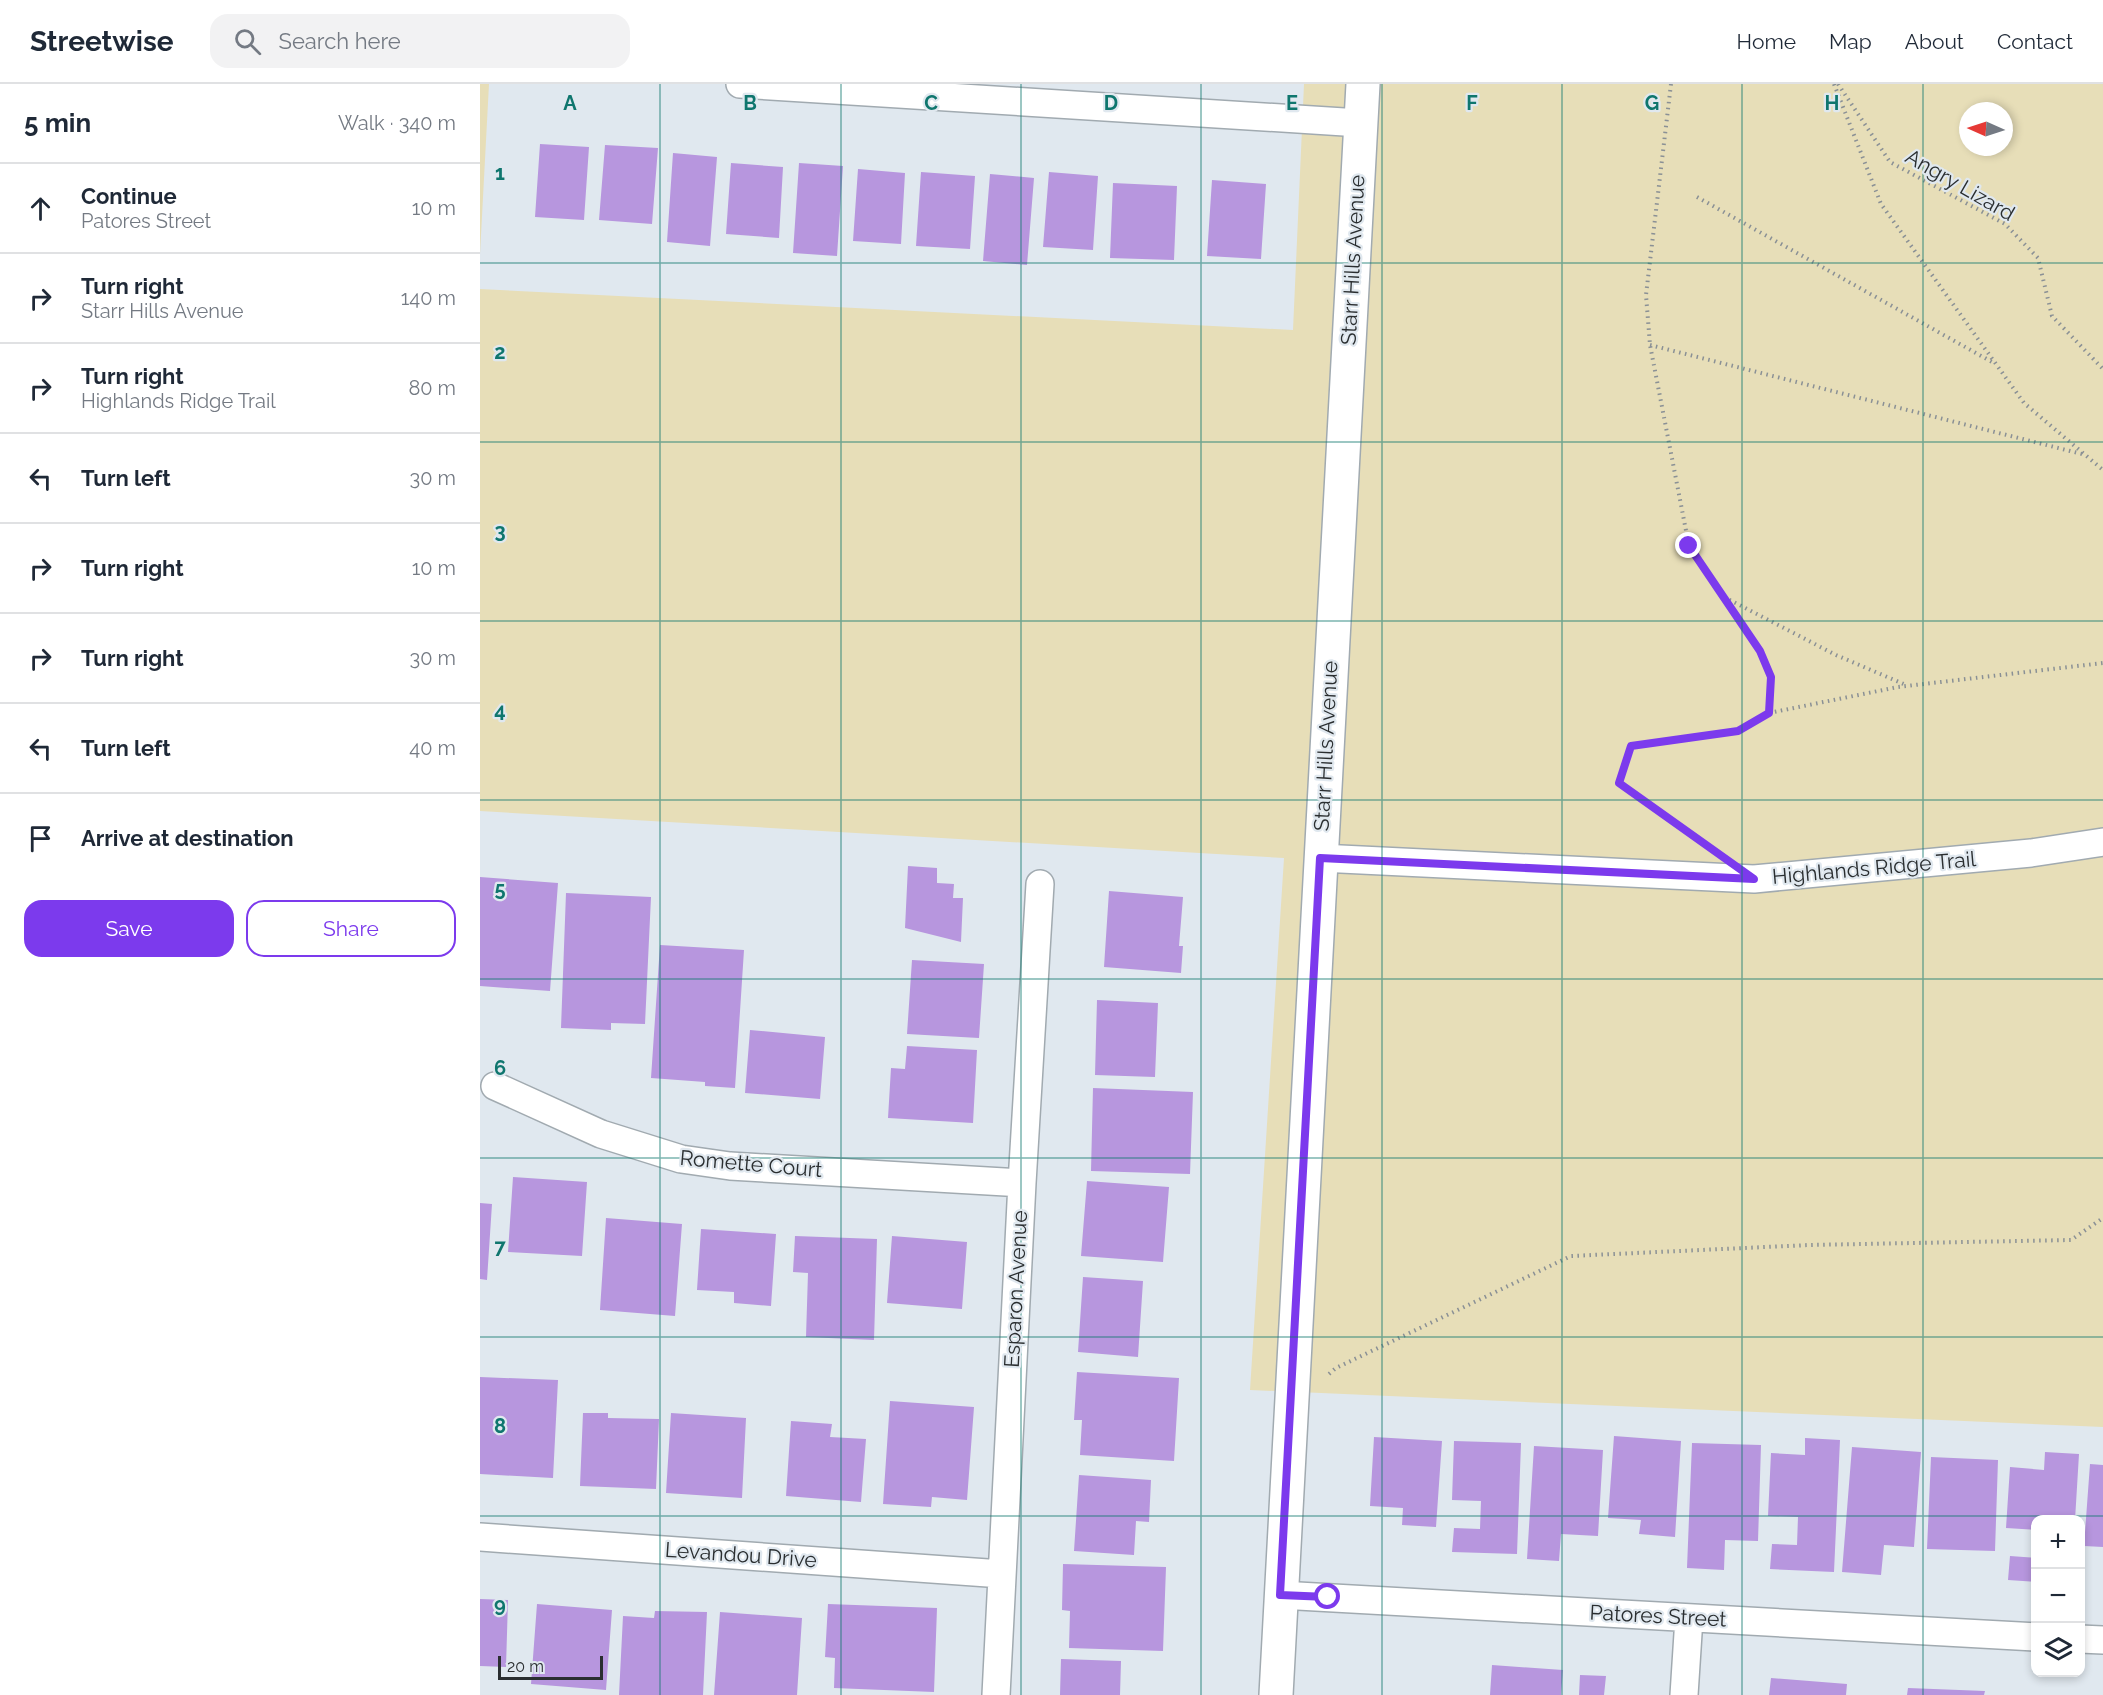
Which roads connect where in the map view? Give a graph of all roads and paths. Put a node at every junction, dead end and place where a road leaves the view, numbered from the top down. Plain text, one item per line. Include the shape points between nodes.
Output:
1 (740, 84) edge
2 (1363, 84) edge
3 (1671, 84) edge
4 (1836, 84) edge
5 (1080, 95) edge
6 (1360, 123) junction
7 (1697, 197) dead end
8 (1650, 345) junction
9 (1995, 363) junction
10 (2103, 369) edge
11 (2086, 455) junction
12 (2103, 470) edge
13 (1723, 597) junction
14 (2103, 663) edge
15 (1908, 686) junction
16 (1769, 713) junction
17 (2103, 842) edge
18 (1706, 845) dead end
19 (1320, 858) junction
20 (1040, 884) dead end
21 (495, 1086) dead end
22 (1022, 1183) junction
23 (2103, 1218) edge
24 (1290, 1407) junction
25 (480, 1537) edge
26 (1002, 1574) junction
27 (1280, 1595) junction
28 (1689, 1618) junction
29 (2031, 1637) edge
30 (2085, 1639) edge
31 (2103, 1640) edge
32 (996, 1695) edge
33 (1276, 1695) edge
34 (1684, 1695) edge

1 - 5 street
2 - 6 street, Starr Hills Avenue
3 - 8 path via 1646,295
4 - 9 path via 1881,204
4 - 10 path, Angry Lizard via 1890,162 2005,224 2038,258 2052,316
5 - 6 street
6 - 19 street, Starr Hills Avenue
7 - 9 path
8 - 11 path
8 - 13 path via 1689,546
9 - 11 path via 2024,404
11 - 12 path
13 - 15 path via 1836,655
13 - 16 path via 1760,651 1771,677
14 - 15 path
15 - 16 path
16 - 18 path via 1738,731 1631,746 1619,783
17 - 19 street, Highlands Ridge Trail via 2031,853 1754,879
19 - 24 street, Starr Hills Avenue
20 - 22 street, Esparon Avenue
21 - 22 street, Romette Court via 601,1134 681,1160
22 - 26 street, Esparon Avenue
23 - 24 path via 2071,1240 1809,1245 1571,1256 1336,1368
24 - 27 street, Starr Hills Avenue
25 - 26 street, Levandou Drive
26 - 32 street, Esparon Avenue
27 - 28 street, Patores Street
27 - 33 street, Starr Hills Avenue
28 - 29 street, Patores Street
28 - 34 street
30 - 31 street

